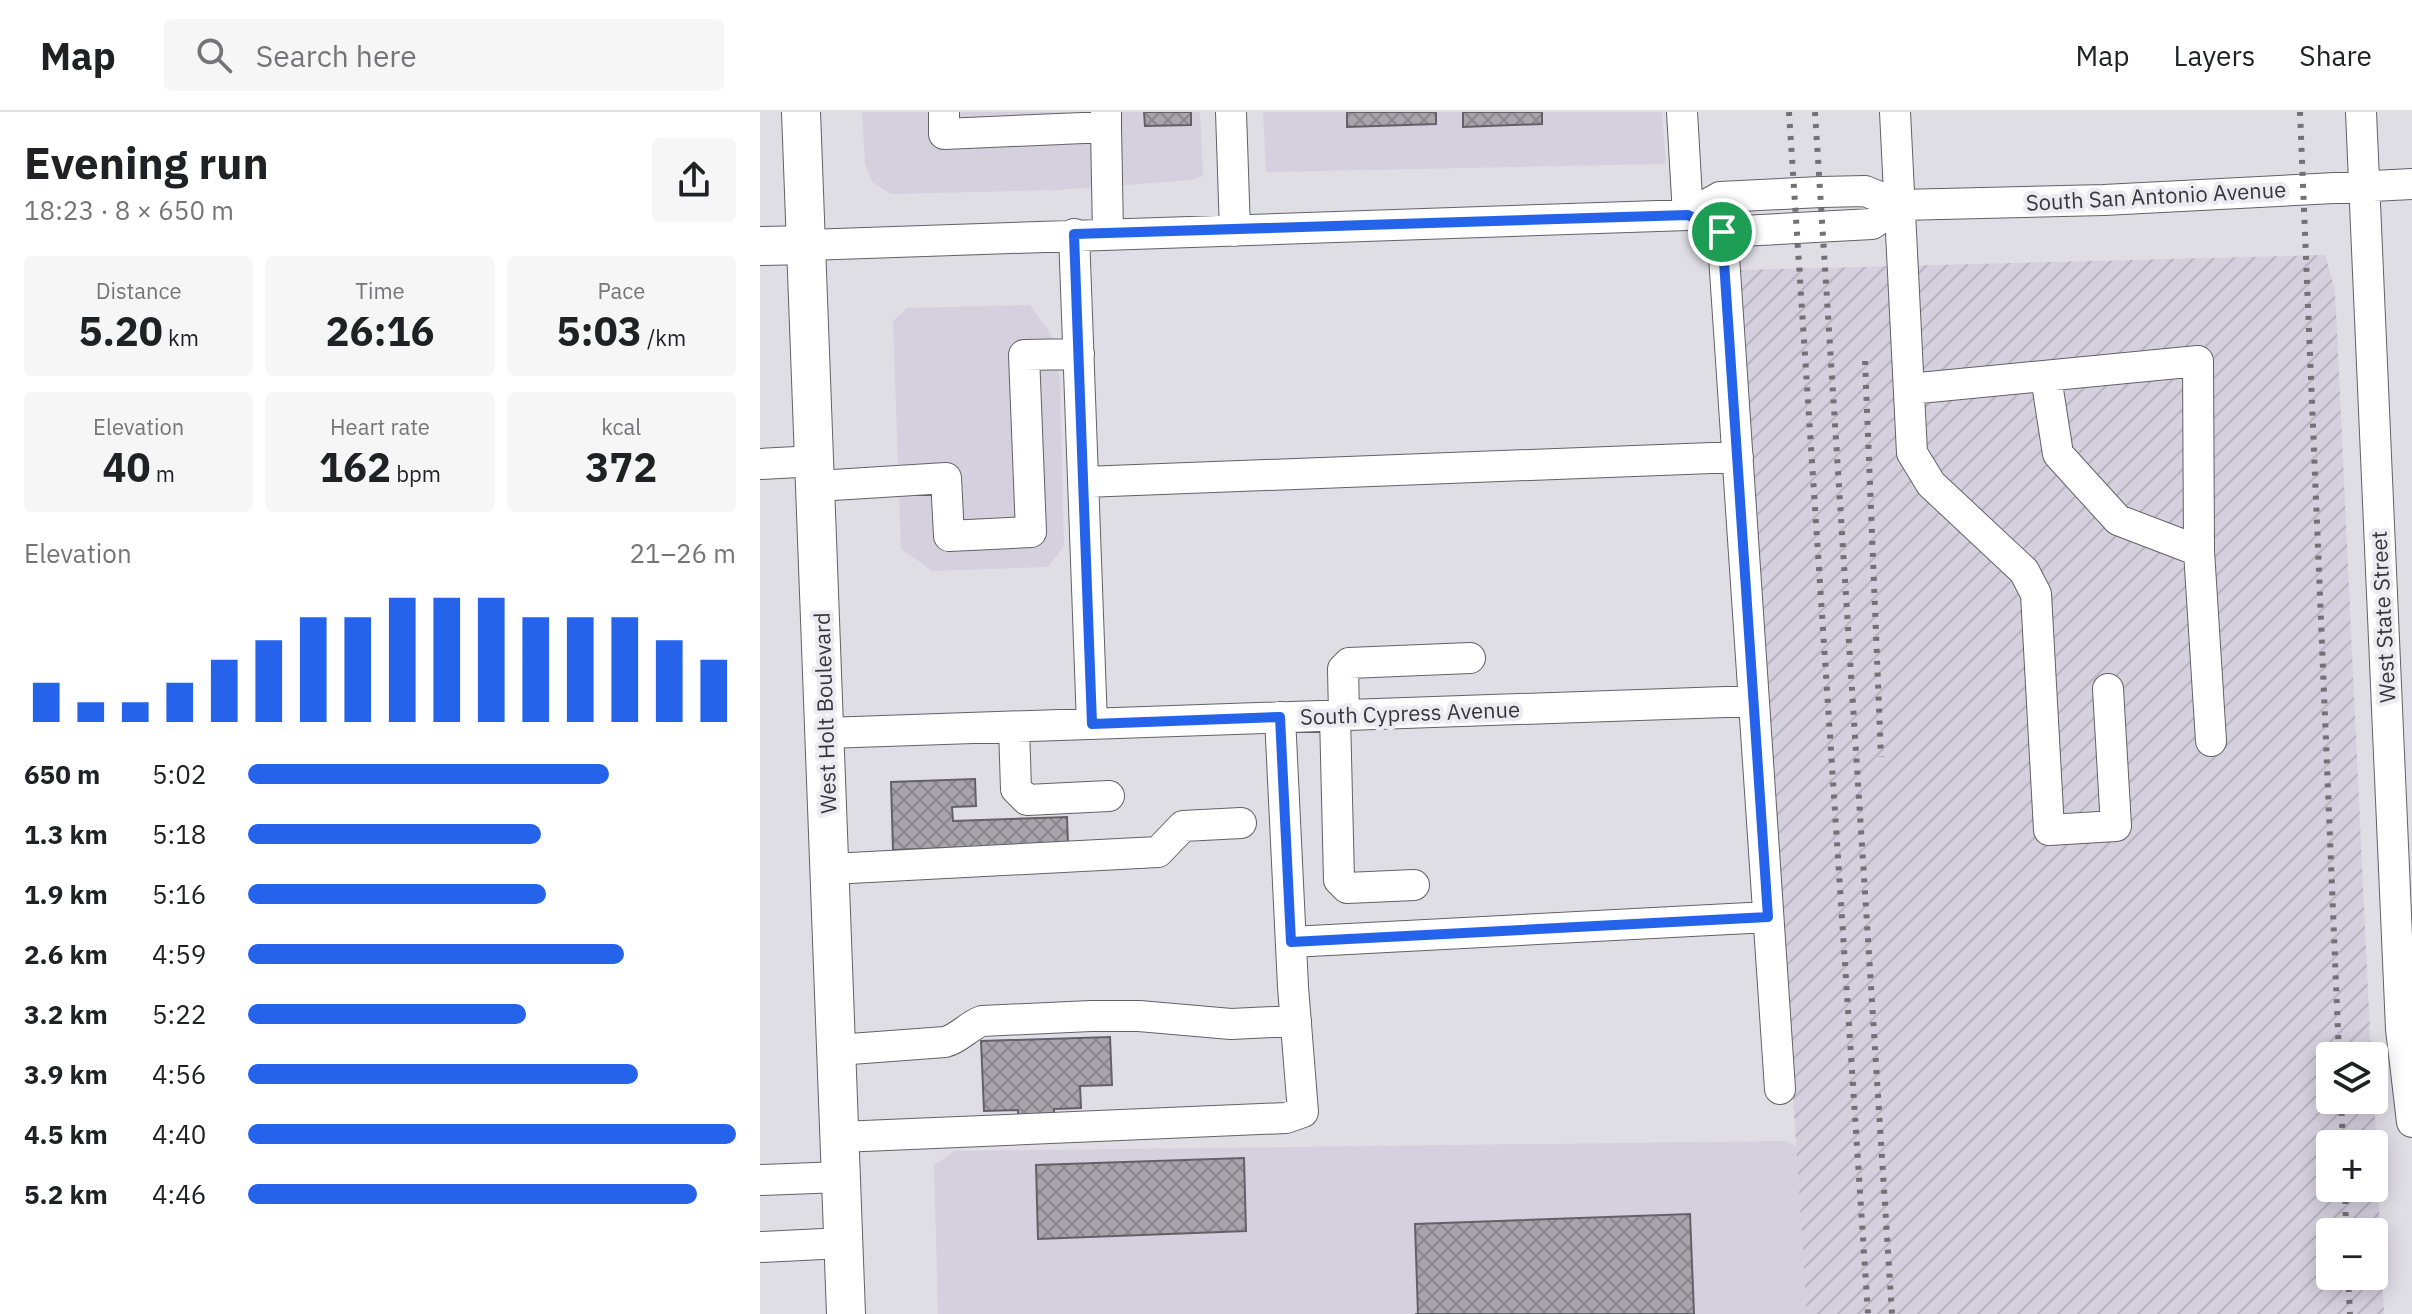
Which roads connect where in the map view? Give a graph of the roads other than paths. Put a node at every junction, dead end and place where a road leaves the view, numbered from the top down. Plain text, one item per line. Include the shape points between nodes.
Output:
1 (801, 112) edge
2 (944, 112) edge
3 (1231, 112) edge
4 (1682, 112) edge
5 (1895, 112) edge
6 (2361, 112) edge
7 (1106, 120) edge
8 (2412, 184) edge
9 (2364, 186) junction
10 (1720, 197) junction
11 (1900, 205) junction
12 (1688, 215) junction
13 (1235, 231) junction
14 (1722, 232) junction
15 (1074, 234) junction
16 (1108, 234) junction
17 (807, 245) junction
18 (760, 246) edge
19 (1079, 354) junction
20 (2046, 377) junction
21 (1909, 389) junction
22 (1738, 457) junction
23 (760, 464) edge
24 (816, 474) junction
25 (1084, 482) junction
26 (2199, 551) junction
27 (1470, 658) dead end
28 (2108, 689) dead end
29 (1754, 701) junction
30 (1340, 715) junction
31 (1280, 717) junction
32 (1092, 724) junction
33 (1014, 728) junction
34 (826, 733) junction
35 (2211, 741) dead end
36 (1109, 796) dead end
37 (1241, 823) dead end
38 (831, 869) junction
39 (1414, 885) dead end
40 (1768, 917) junction
41 (1291, 942) junction
42 (1296, 1021) junction
43 (837, 1050) junction
44 (1780, 1089) dead end
45 (2412, 1122) edge
46 (840, 1137) junction
47 (841, 1177) junction
48 (760, 1180) edge
49 (843, 1243) junction
50 (760, 1247) edge
51 (846, 1314) edge

1 - 17 main road, West Holt Boulevard
2 - 7 street via 944,134
3 - 13 street
4 - 12 street
5 - 11 street
6 - 9 street, West State Street
7 - 16 street
8 - 9 street, South San Antonio Avenue
9 - 11 street, South San Antonio Avenue
9 - 45 street, West State Street via 2401,1029
10 - 11 street, South San Antonio Avenue via 1865,191
10 - 12 street, South San Antonio Avenue
10 - 14 street
11 - 14 street, South San Antonio Avenue via 1872,224
11 - 21 street
12 - 13 street, South San Antonio Avenue
12 - 14 street, South San Antonio Avenue
13 - 16 street, South San Antonio Avenue
14 - 22 street
15 - 16 street, South San Antonio Avenue
15 - 17 street, South San Antonio Avenue
15 - 19 street
17 - 18 main road
17 - 24 main road, West Holt Boulevard
19 - 24 street via 1024,355 1031,532 949,536 946,478
19 - 25 street
20 - 21 street
20 - 26 street via 2058,454 2118,520
20 - 26 street via 2198,361
21 - 28 street via 1912,453 1931,484 2024,571 2036,594 2049,830 2116,826
22 - 25 street
22 - 29 street
23 - 24 street
24 - 34 main road, West Holt Boulevard
25 - 32 street
26 - 35 street
27 - 30 street via 1349,663 1343,669
29 - 30 street, South Cypress Avenue
29 - 40 street
30 - 31 street, South Cypress Avenue
30 - 39 street via 1339,880 1347,888
31 - 32 street, South Cypress Avenue
31 - 41 street
32 - 33 street, South Cypress Avenue
33 - 34 street, South Cypress Avenue
33 - 36 street via 1016,789 1027,800
34 - 38 main road, West Holt Boulevard
37 - 38 street via 1183,826 1158,852
38 - 43 main road, West Holt Boulevard
40 - 41 street
40 - 44 street
41 - 42 street
42 - 43 street via 1231,1024 1091,1016 982,1021 945,1042
42 - 46 street via 1303,1112 1286,1118
43 - 46 main road, West Holt Boulevard
46 - 47 main road, West Holt Boulevard
47 - 48 street
47 - 49 main road, West Holt Boulevard
49 - 50 street
49 - 51 main road, West Holt Boulevard

